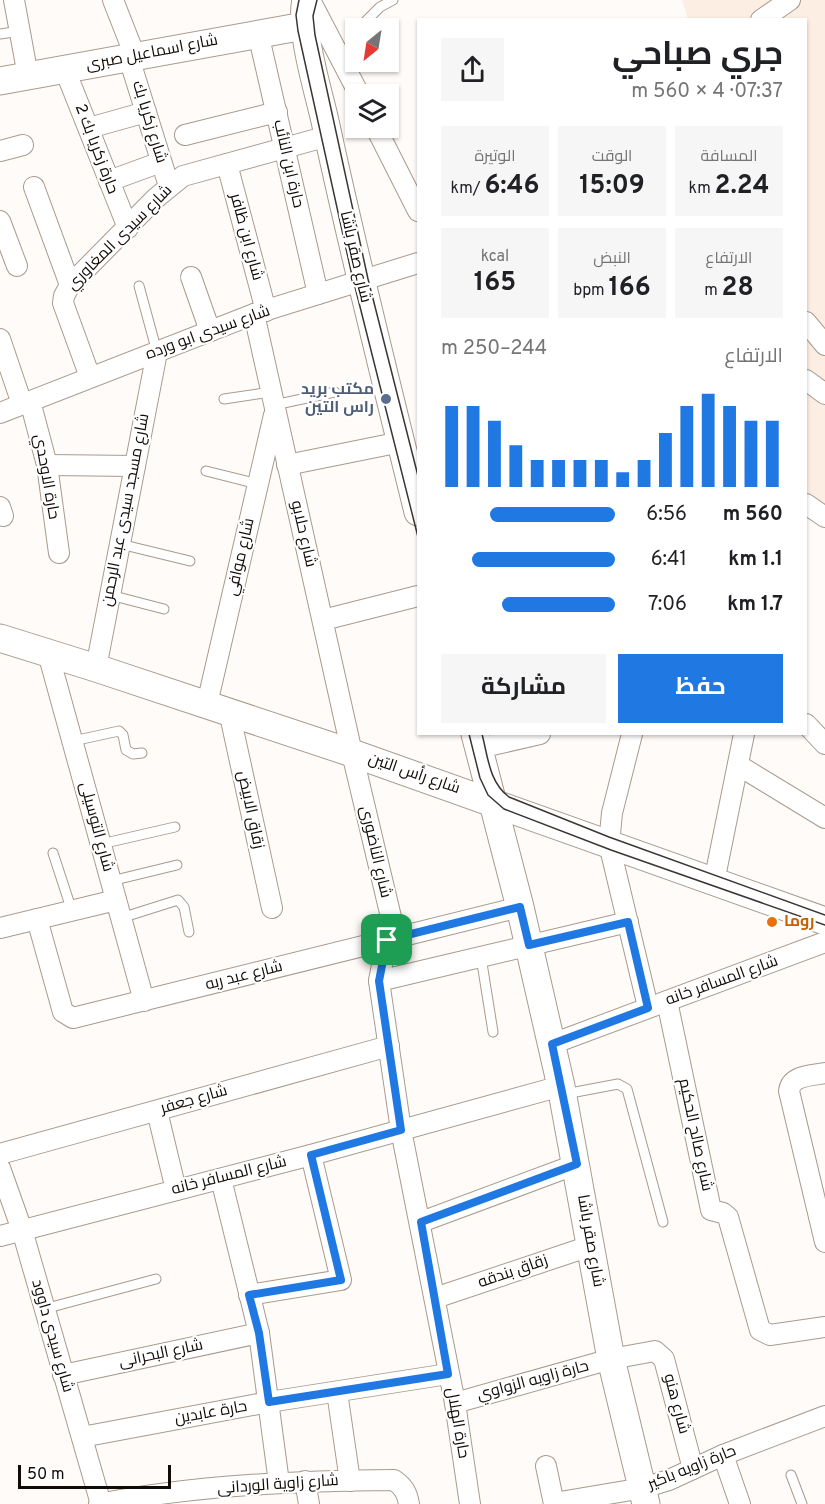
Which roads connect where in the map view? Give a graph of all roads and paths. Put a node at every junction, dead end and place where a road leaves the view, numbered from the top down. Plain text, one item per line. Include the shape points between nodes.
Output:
1 (14, 0) edge
2 (113, 0) edge
3 (393, 0) edge
4 (789, 0) edge
5 (307, 9) edge
6 (369, 18) edge
7 (764, 18) edge
8 (20, 31) junction
9 (258, 33) junction
10 (0, 34) edge
11 (132, 57) junction
12 (345, 59) edge
13 (343, 63) junction
14 (65, 70) junction
15 (28, 76) junction
16 (0, 81) edge
17 (354, 84) edge
18 (146, 112) junction
19 (277, 112) junction
20 (89, 128) junction
21 (185, 135) dead end
22 (328, 136) junction
23 (381, 138) edge
24 (23, 145) dead end
25 (285, 148) junction
26 (0, 151) edge
27 (161, 162) junction
28 (226, 164) junction
29 (109, 180) junction
30 (169, 186) junction
31 (34, 187) dead end
32 (417, 209) edge
33 (0, 221) edge
34 (128, 228) junction
35 (417, 263) edge
36 (17, 266) dead end
37 (191, 277) dead end
38 (360, 281) junction
39 (70, 285) junction
40 (140, 286) dead end
41 (318, 294) junction
42 (260, 313) junction
43 (807, 323) edge
44 (210, 332) junction
45 (0, 339) edge
46 (825, 345) edge
47 (157, 352) junction
48 (90, 377) junction
49 (807, 381) edge
50 (335, 392) dead end
51 (825, 394) edge
52 (224, 399) dead end
53 (273, 402) junction
54 (26, 403) junction
55 (0, 413) edge
56 (401, 441) junction
57 (47, 465) junction
58 (287, 465) junction
59 (135, 466) junction
60 (206, 471) dead end
61 (258, 484) junction
62 (807, 505) edge
63 (417, 508) edge
64 (825, 517) edge
65 (120, 544) junction
66 (59, 553) dead end
67 (190, 561) dead end
68 (110, 595) junction
69 (417, 596) edge
70 (164, 609) dead end
71 (322, 620) junction
72 (0, 638) edge
73 (48, 653) junction
74 (96, 668) junction
75 (218, 708) junction
76 (807, 725) edge
77 (531, 735) edge
78 (633, 735) edge
79 (744, 735) edge
80 (73, 741) junction
81 (477, 741) edge
82 (825, 744) edge
83 (141, 753) dead end
84 (352, 753) junction
85 (738, 765) junction
86 (492, 801) junction
87 (825, 818) edge
88 (175, 827) dead end
89 (101, 844) junction
90 (609, 844) junction
91 (53, 853) dead end
92 (177, 865) dead end
93 (714, 882) junction
94 (116, 900) junction
95 (520, 907) junction
96 (272, 908) dead end
97 (72, 911) junction
98 (37, 919) junction
99 (825, 921) edge
100 (628, 922) junction
101 (0, 928) edge
102 (189, 932) dead end
103 (387, 940) junction
104 (825, 942) edge
105 (529, 945) junction
106 (481, 957) junction
107 (379, 981) junction
108 (144, 1001) junction
109 (658, 1004) junction
110 (493, 1032) dead end
111 (552, 1044) junction
112 (389, 1046) junction
113 (825, 1073) edge
114 (562, 1091) junction
115 (157, 1110) junction
116 (401, 1130) junction
117 (0, 1154) edge
118 (311, 1155) junction
119 (577, 1164) junction
120 (0, 1168) edge
121 (220, 1179) junction
122 (176, 1190) junction
123 (421, 1222) junction
124 (663, 1222) dead end
125 (21, 1230) junction
126 (0, 1236) edge
127 (825, 1240) edge
128 (590, 1246) junction
129 (156, 1279) dead end
130 (249, 1295) junction
131 (435, 1298) junction
132 (44, 1309) junction
133 (825, 1327) edge
134 (259, 1333) junction
135 (612, 1359) junction
136 (448, 1374) junction
137 (63, 1375) junction
138 (337, 1392) junction
139 (269, 1402) junction
140 (455, 1402) junction
141 (825, 1416) edge
142 (82, 1437) junction
143 (723, 1455) junction
144 (546, 1466) dead end
145 (693, 1469) junction
146 (791, 1475) dead end
147 (305, 1481) junction
148 (350, 1481) junction
149 (279, 1483) junction
150 (645, 1496) edge
151 (189, 1498) edge
152 (101, 1504) edge
153 (309, 1504) edge
154 (409, 1504) edge
155 (470, 1504) edge
156 (554, 1504) edge
157 (740, 1504) edge
158 (802, 1504) edge

1 - 8 street
2 - 11 street, شارع زكريا بك
3 - 6 lane
4 - 7 street
5 - 9 main road, شارع اسماعيل صبرى
5 - 13 street
5 - 22 main road, شارع صقر باشا
8 - 10 lane
8 - 15 street
9 - 11 main road, شارع اسماعيل صبرى
9 - 19 street, حارة ابن النائب
11 - 14 main road, شارع اسماعيل صبرى
11 - 18 street, شارع زكريا بك
12 - 13 lane
13 - 17 street
14 - 15 main road, شارع اسماعيل صبرى
14 - 20 street, حارة زكريا بك 2
15 - 16 main road, شارع اسماعيل صبرى
18 - 20 street
18 - 27 street, شارع زكريا بك
19 - 21 street
19 - 25 street, حارة ابن النائب
20 - 29 street, حارة زكريا بك 2
22 - 25 street, شارع سيدى المغاوري
22 - 38 main road, شارع صقر باشا
23 - 32 street
24 - 26 street
25 - 28 street, شارع سيدى المغاوري
25 - 41 street, حارة ابن النائب
27 - 29 street
27 - 30 street, شارع زكريا بك
28 - 30 street, شارع سيدى المغاوري via 183,176
28 - 42 street, شارع ابن ظافر
29 - 34 street, حارة زكريا بك 2
30 - 34 street, شارع سيدى المغاوري
31 - 39 street
33 - 36 street
34 - 39 street, شارع سيدى المغاوري
35 - 38 street, شارع سيدى ابو ورده
37 - 44 street
38 - 41 street, شارع سيدى ابو ورده
38 - 56 main road, شارع صقر باشا
39 - 48 street, شارع سيدى المغاوري via 63,303
40 - 47 lane
41 - 42 street, شارع سيدى ابو ورده
42 - 44 street, شارع سيدى ابو ورده
42 - 53 street, شارع حلابو
43 - 46 street
44 - 47 street, شارع سيدى ابو ورده
45 - 54 street, حارة الاوحدي
47 - 48 street, شارع سيدى ابو ورده
47 - 59 street, شارع مسجد سيدى عبد الرحمن
48 - 54 street, شارع سيدى ابو ورده
49 - 51 street
50 - 53 lane
52 - 53 lane
53 - 58 street, شارع حلابو
53 - 61 street, شارع موافي
54 - 55 street, شارع سيدى ابو ورده
54 - 57 street, حارة الاوحدي
56 - 58 street
56 - 63 main road, شارع صقر باشا
57 - 59 street
57 - 66 street, حارة الاوحدي
58 - 71 street, شارع حلابو
59 - 65 street, شارع مسجد سيدى عبد الرحمن
60 - 61 lane
61 - 75 street, شارع موافي
62 - 64 street
65 - 67 lane
65 - 68 street, شارع مسجد سيدى عبد الرحمن
68 - 70 lane
68 - 74 street, شارع مسجد سيدى عبد الرحمن
69 - 71 street
71 - 84 street, شارع حلابو
72 - 73 main road, شارع رأس التين
73 - 74 main road, شارع رأس التين
73 - 80 street, شارع التوسيلى
74 - 75 main road, شارع رأس التين
75 - 84 main road, شارع رأس التين
75 - 96 street, زقاق الابيض
76 - 82 street
77 - 81 street
78 - 90 street via 612,813
79 - 85 street
80 - 83 lane via 119,731 126,750
80 - 89 street, شارع التوسيلى
81 - 86 main road, شارع صقر باشا
84 - 86 main road, شارع رأس التين
84 - 103 street, شارع الناضورى via 391,918
85 - 87 street
85 - 93 street
86 - 90 main road, شارع رأس التين
86 - 95 main road, شارع صقر باشا
88 - 89 lane
89 - 94 street, شارع التوسيلى
90 - 93 main road, شارع رأس التين
90 - 100 street
91 - 97 lane
92 - 94 lane
93 - 99 main road, شارع رأس التين
94 - 97 street
94 - 102 lane via 178,900 184,907
94 - 108 street, شارع التوسيلى
95 - 103 street, شارع عبد ربه
95 - 105 main road, شارع صقر باشا
97 - 98 street
98 - 101 street
98 - 108 street, شارع عبد ربه via 66,1015 74,1018
100 - 105 street
100 - 109 street
103 - 107 street, شارع الناضورى
103 - 108 street, شارع عبد ربه
104 - 109 street, شارع المسافر خانه
105 - 106 street
105 - 111 main road, شارع صقر باشا
106 - 107 street
106 - 110 lane
107 - 112 street, شارع الناضورى
109 - 111 street, شارع المسافر خانه
109 - 133 street, شارع صالح الحكيم via 711,1210 728,1217 760,1330 770,1335
111 - 114 main road, شارع صقر باشا
112 - 115 street, شارع جعفر
112 - 116 street, شارع الناضورى
113 - 127 street via 796,1079 789,1091
114 - 116 street, شارع المسافر خانه
114 - 119 main road, شارع صقر باشا
114 - 124 lane via 618,1084 627,1089
115 - 117 street, شارع جعفر
115 - 122 street
116 - 118 street, شارع المسافر خانه
116 - 123 street, حارة الهلال
118 - 121 street, شارع المسافر خانه
118 - 130 street via 341,1280
119 - 123 street
119 - 128 main road, شارع صقر باشا
120 - 125 street, شارع سيدى داوود
121 - 122 street, شارع المسافر خانه
121 - 130 street
122 - 125 street, شارع المسافر خانه
123 - 131 street, حارة الهلال
125 - 126 street, شارع المسافر خانه
125 - 132 street, شارع سيدى داوود
128 - 131 street, زقاق بندقه
128 - 135 main road, شارع صقر باشا
129 - 132 lane
130 - 134 street
131 - 136 street, حارة الهلال
132 - 137 street, شارع سيدى داوود
134 - 137 street, شارع البحرانى
134 - 139 street
135 - 140 street, حارة زاويه الزواوي
135 - 145 street, شارع هنو via 655,1351 662,1355
135 - 150 main road, شارع صقر باشا
136 - 138 street, حارة عابدين
136 - 140 street, حارة الهلال
137 - 142 street, شارع سيدى داوود
138 - 139 street, حارة عابدين
138 - 148 street
139 - 142 street, حارة عابدين
139 - 149 street
140 - 155 street, حارة الهلال
141 - 143 street, حارة زاويه باكير
142 - 152 street, شارع سيدى داوود
143 - 145 street, حارة زاويه باكير
143 - 157 street
144 - 156 street
145 - 150 street, حارة زاويه باكير
146 - 158 lane
147 - 148 street, شارع زاوية الوردانى
147 - 149 street, شارع زاوية الوردانى
147 - 153 street
148 - 154 street, شارع زاوية الوردانى via 394,1480 402,1485
149 - 151 street, شارع زاوية الوردانى
150 - 156 street, حارة زاويه باكير
151 - 152 street, شارع زاوية الوردانى

